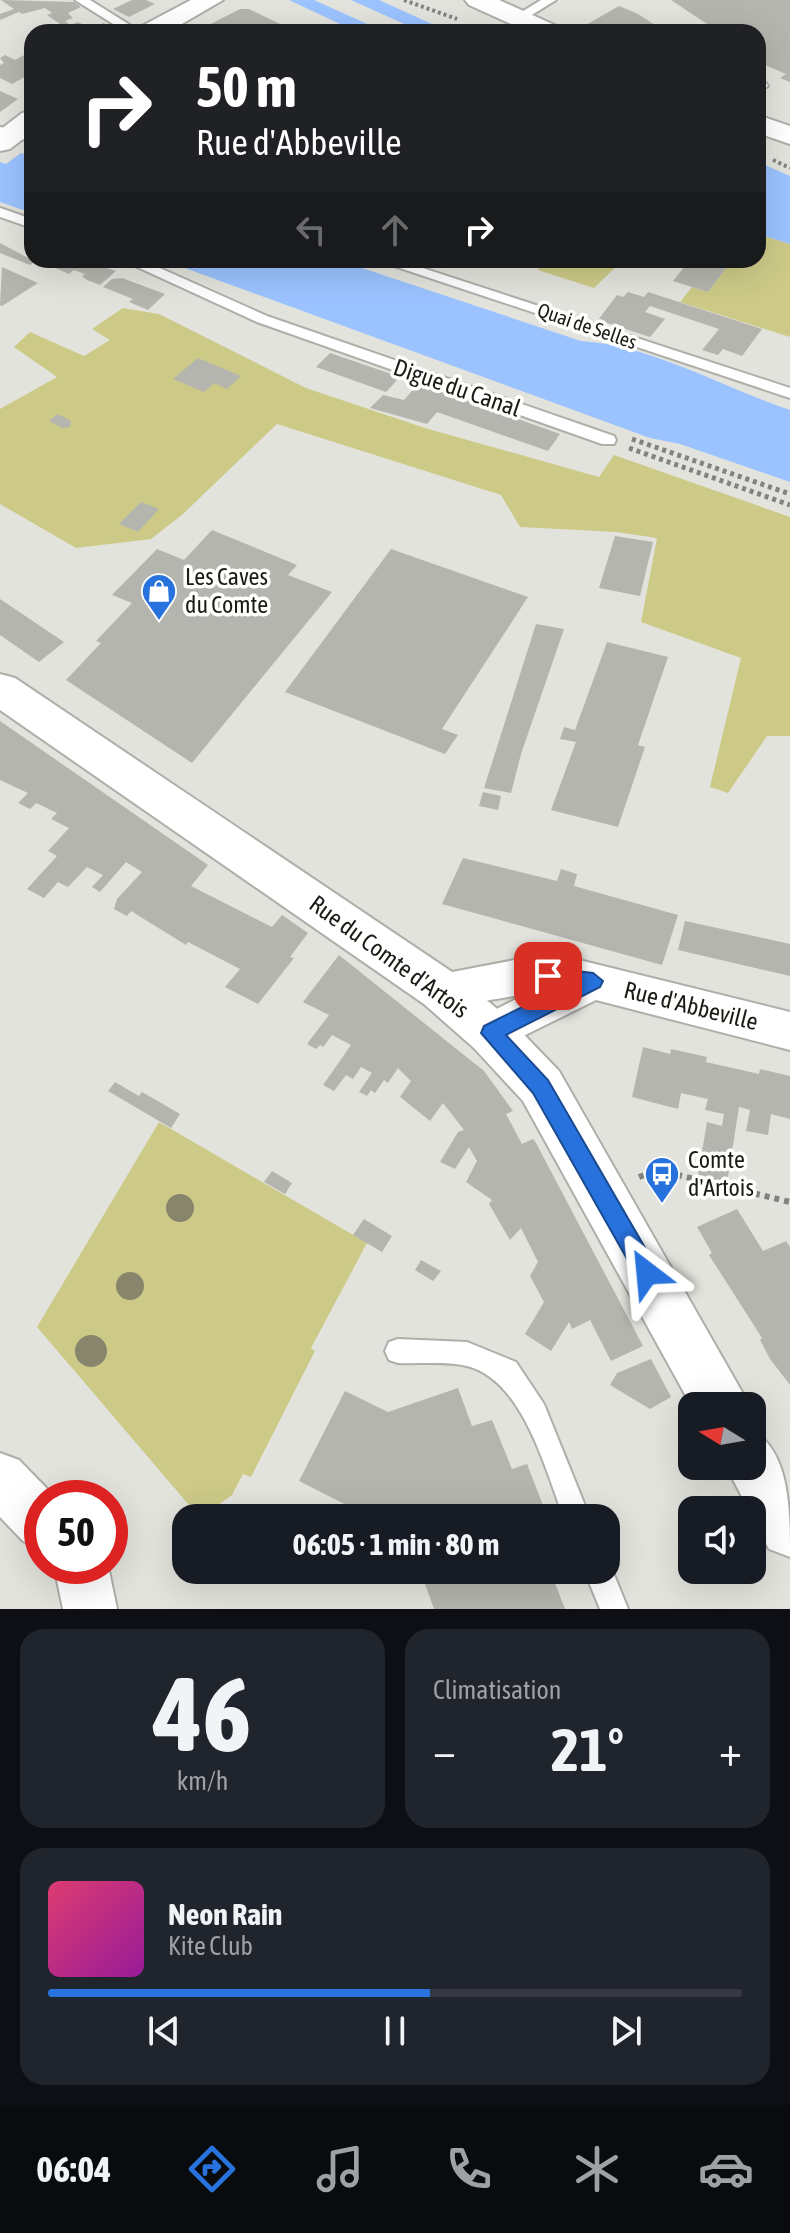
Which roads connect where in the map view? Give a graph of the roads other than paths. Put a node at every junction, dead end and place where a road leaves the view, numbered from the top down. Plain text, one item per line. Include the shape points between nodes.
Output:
1 (81, 0) edge
2 (210, 0) edge
3 (478, 0) edge
4 (550, 0) edge
5 (518, 18) junction
6 (122, 24) edge
7 (164, 24) edge
8 (532, 24) edge
9 (766, 126) edge
10 (790, 136) edge
11 (0, 212) edge
12 (24, 221) edge
13 (150, 268) edge
14 (407, 268) edge
15 (790, 393) edge
16 (608, 440) road end
17 (0, 689) edge
18 (593, 981) junction
19 (441, 990) junction
20 (790, 1031) edge
21 (491, 1033) junction
22 (398, 1351) dead end
23 (714, 1392) edge
24 (0, 1479) edge
25 (764, 1480) edge
26 (24, 1504) edge
27 (571, 1504) edge
28 (790, 1528) edge
29 (85, 1584) edge
30 (604, 1584) edge
31 (90, 1609) edge
32 (614, 1609) edge

1 - 6 lane
2 - 7 street
3 - 5 street
4 - 5 lane
5 - 8 street
9 - 10 street
11 - 12 lane
13 - 16 lane, Digue du Canal via 261,319
14 - 15 lane, Quai de Selles
17 - 19 main road, Rue du Comte d'Artois
18 - 19 street, Rue d'Abbeville via 525,976
18 - 20 street, Rue d'Abbeville
18 - 21 street, Rue d'Abbeville
19 - 21 main road, Rue du Comte d'Artois
21 - 23 main road, Rue du Comte d'Artois via 541,1086
22 - 27 lane via 467,1354 507,1371 535,1413
24 - 26 street
25 - 28 main road
29 - 31 street
30 - 32 lane

